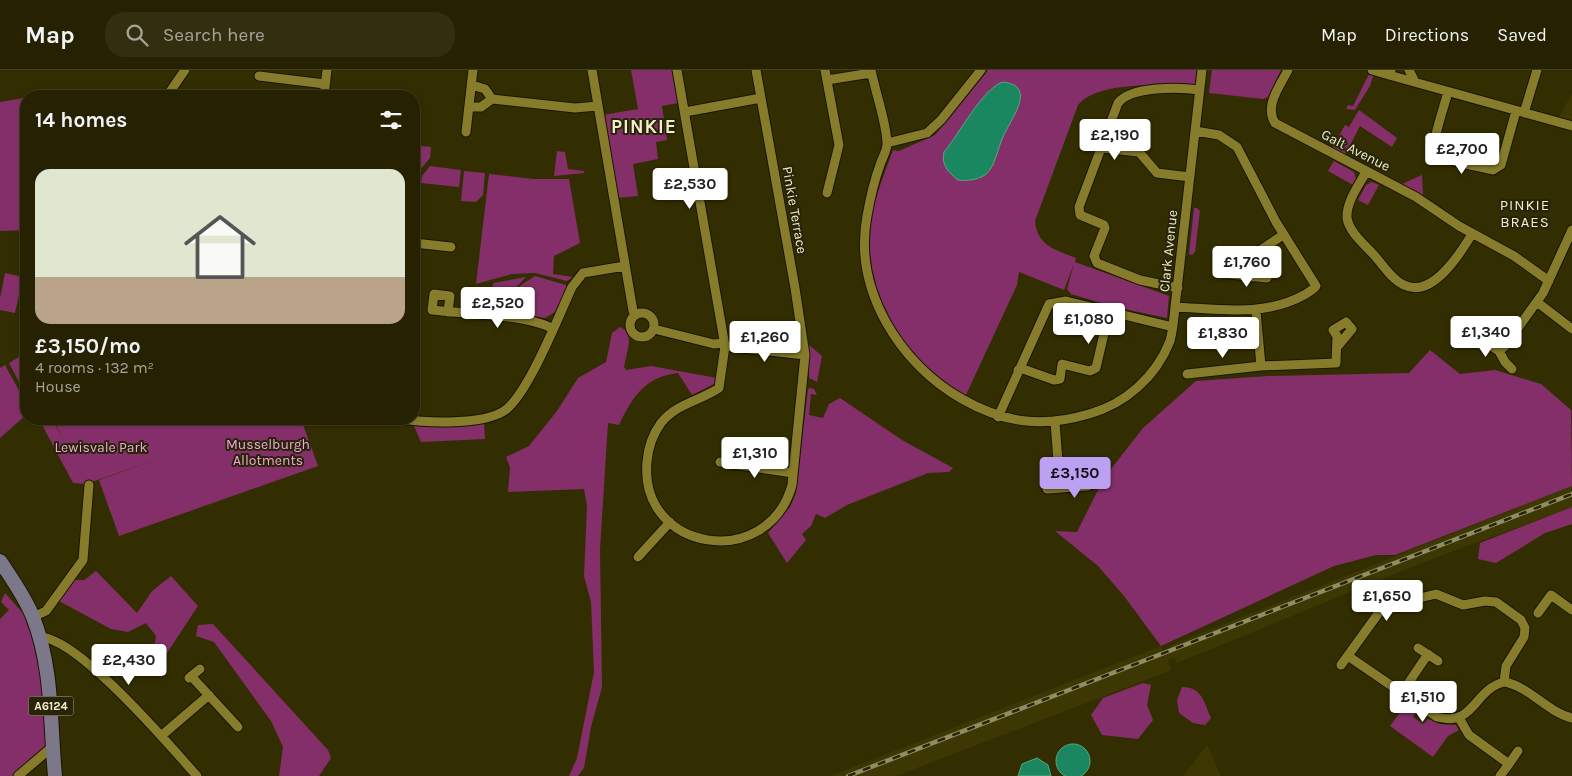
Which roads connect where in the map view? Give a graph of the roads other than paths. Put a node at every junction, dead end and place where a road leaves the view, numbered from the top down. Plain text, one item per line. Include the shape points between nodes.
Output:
1 (185, 70) edge
2 (327, 70) edge
3 (474, 70) edge
4 (592, 70) edge
5 (677, 70) edge
6 (756, 70) edge
7 (825, 70) edge
8 (981, 70) edge
9 (1202, 70) edge
10 (1288, 70) edge
11 (1372, 70) edge
12 (1409, 70) edge
13 (1537, 70) edge
14 (871, 72) edge
15 (1390, 72) edge
16 (260, 76) dead end
17 (827, 80) junction
18 (1415, 82) junction
19 (325, 84) junction
20 (472, 85) junction
21 (171, 90) edge
22 (324, 90) edge
23 (1200, 90) junction
24 (1448, 92) junction
25 (761, 98) junction
26 (492, 99) junction
27 (598, 106) junction
28 (469, 107) junction
29 (685, 112) junction
30 (1520, 112) junction
31 (1572, 126) edge
32 (1195, 131) junction
33 (466, 132) dead end
34 (888, 143) junction
35 (1101, 148) junction
36 (1366, 172) junction
37 (1190, 177) junction
38 (827, 193) dead end
39 (1572, 232) edge
40 (1472, 234) junction
41 (1283, 235) junction
42 (420, 244) edge
43 (451, 247) dead end
44 (624, 266) junction
45 (1230, 274) dead end
46 (1253, 277) junction
47 (1267, 278) dead end
48 (1549, 281) junction
49 (1178, 288) junction
50 (1537, 302) junction
51 (1176, 307) junction
52 (1256, 311) junction
53 (448, 312) dead end
54 (1109, 312) junction
55 (636, 314) junction
56 (1173, 327) junction
57 (552, 328) junction
58 (654, 329) junction
59 (1572, 329) edge
60 (1469, 332) dead end
61 (725, 345) junction
62 (1337, 347) dead end
63 (1499, 351) junction
64 (805, 355) junction
65 (1261, 366) junction
66 (1512, 368) dead end
67 (1018, 370) junction
68 (1187, 374) dead end
69 (998, 417) junction
70 (420, 419) edge
71 (1055, 422) junction
72 (720, 462) dead end
73 (793, 473) junction
74 (89, 485) dead end
75 (1088, 486) dead end
76 (1060, 488) junction
77 (1047, 490) dead end
78 (670, 522) junction
79 (638, 557) dead end
80 (0, 561) edge
81 (1572, 610) edge
82 (1538, 613) dead end
83 (33, 618) junction
84 (39, 637) junction
85 (1418, 648) dead end
86 (1428, 654) junction
87 (1348, 656) junction
88 (1438, 661) dead end
89 (1341, 664) dead end
90 (200, 669) dead end
91 (1504, 682) junction
92 (1401, 694) junction
93 (209, 695) junction
94 (1459, 718) junction
95 (1572, 718) edge
96 (238, 727) dead end
97 (160, 736) junction
98 (52, 747) junction
99 (1518, 751) dead end
100 (1509, 764) junction
101 (18, 776) edge
102 (55, 776) edge
103 (197, 776) edge
104 (1500, 776) edge

1 - 21 street
2 - 19 street
3 - 20 street
4 - 27 street
5 - 29 street
6 - 25 street, Pinkie Terrace
7 - 17 street
8 - 34 street via 927,133
9 - 23 street, Clark Avenue
10 - 36 street, Galt Avenue via 1271,104 1275,123
11 - 15 street
12 - 18 street
13 - 30 street
14 - 17 street
14 - 34 street
15 - 18 street
16 - 19 street
17 - 38 street via 839,145
18 - 24 street
19 - 22 street
20 - 26 street via 485,89
20 - 28 street
23 - 32 street, Clark Avenue
23 - 35 street via 1174,88 1128,94 1118,102
24 - 30 street
24 - 30 street via 1434,142 1436,152 1443,158 1498,169
25 - 29 street
25 - 64 street, Pinkie Terrace
26 - 27 street via 576,108
26 - 28 street via 481,107
27 - 44 street
28 - 33 street
29 - 61 street
30 - 31 street
32 - 37 street, Clark Avenue
32 - 41 street via 1219,135 1237,147
34 - 69 street, Clark Avenue via 874,184 867,219 869,272 880,310 906,353 927,373 952,393
35 - 37 street via 1139,152 1157,173
35 - 49 street via 1078,211 1104,225 1095,260 1124,274
36 - 40 street, Galt Avenue via 1416,197
36 - 40 street via 1348,207 1349,224 1363,244 1404,285 1419,288 1429,284 1454,262
37 - 49 street, Clark Avenue
39 - 48 street
40 - 48 street, Galt Avenue via 1514,256
41 - 46 street via 1256,253
41 - 52 street via 1316,286 1295,300
42 - 43 street
44 - 55 street
44 - 57 street via 579,276
45 - 46 street
46 - 47 street
48 - 50 street
49 - 51 street, Clark Avenue
50 - 59 street
50 - 63 street
51 - 52 street
51 - 56 street, Clark Avenue
52 - 65 street
53 - 57 street via 538,322
54 - 56 street
54 - 67 street via 1066,301 1048,304
54 - 67 street via 1096,368 1090,371 1062,364 1060,378 1054,380
55 - 58 street via 650,315
55 - 58 street via 630,324 635,334 646,336
56 - 71 street, Clark Avenue via 1170,341 1142,384 1114,404 1090,414
57 - 70 street via 522,390 504,411 480,420
58 - 61 street
60 - 63 street
61 - 64 street
61 - 78 street, Pinkie Terrace via 719,388 687,402 669,415 651,442 647,467 649,486 655,505
62 - 65 street via 1336,363 1333,364
63 - 66 street
64 - 73 street, Pinkie Terrace
65 - 68 street
67 - 69 street
69 - 71 street, Clark Avenue
71 - 76 street
72 - 73 street
73 - 78 street, Pinkie Terrace via 790,492 781,510 764,528 750,536 709,540 685,533
74 - 83 street via 83,560 46,611
75 - 76 street
76 - 77 street
78 - 79 street
80 - 83 main road, A6124
81 - 82 street via 1550,595
83 - 84 main road, A6124
84 - 97 street via 50,639 95,668
84 - 98 main road, A6124 via 48,680
85 - 86 street
86 - 88 street
86 - 92 street
87 - 89 street
87 - 91 street via 1380,611 1388,605 1436,594 1463,605 1490,601 1518,616 1525,628 1523,640 1506,666
87 - 92 street
90 - 93 street via 190,677
91 - 94 street via 1485,691
91 - 95 street via 1516,685 1559,714
92 - 94 street via 1437,717
93 - 96 street
93 - 97 street
94 - 100 street via 1469,734
97 - 103 street
98 - 101 street
98 - 102 main road, A6124
99 - 100 street
100 - 104 street

